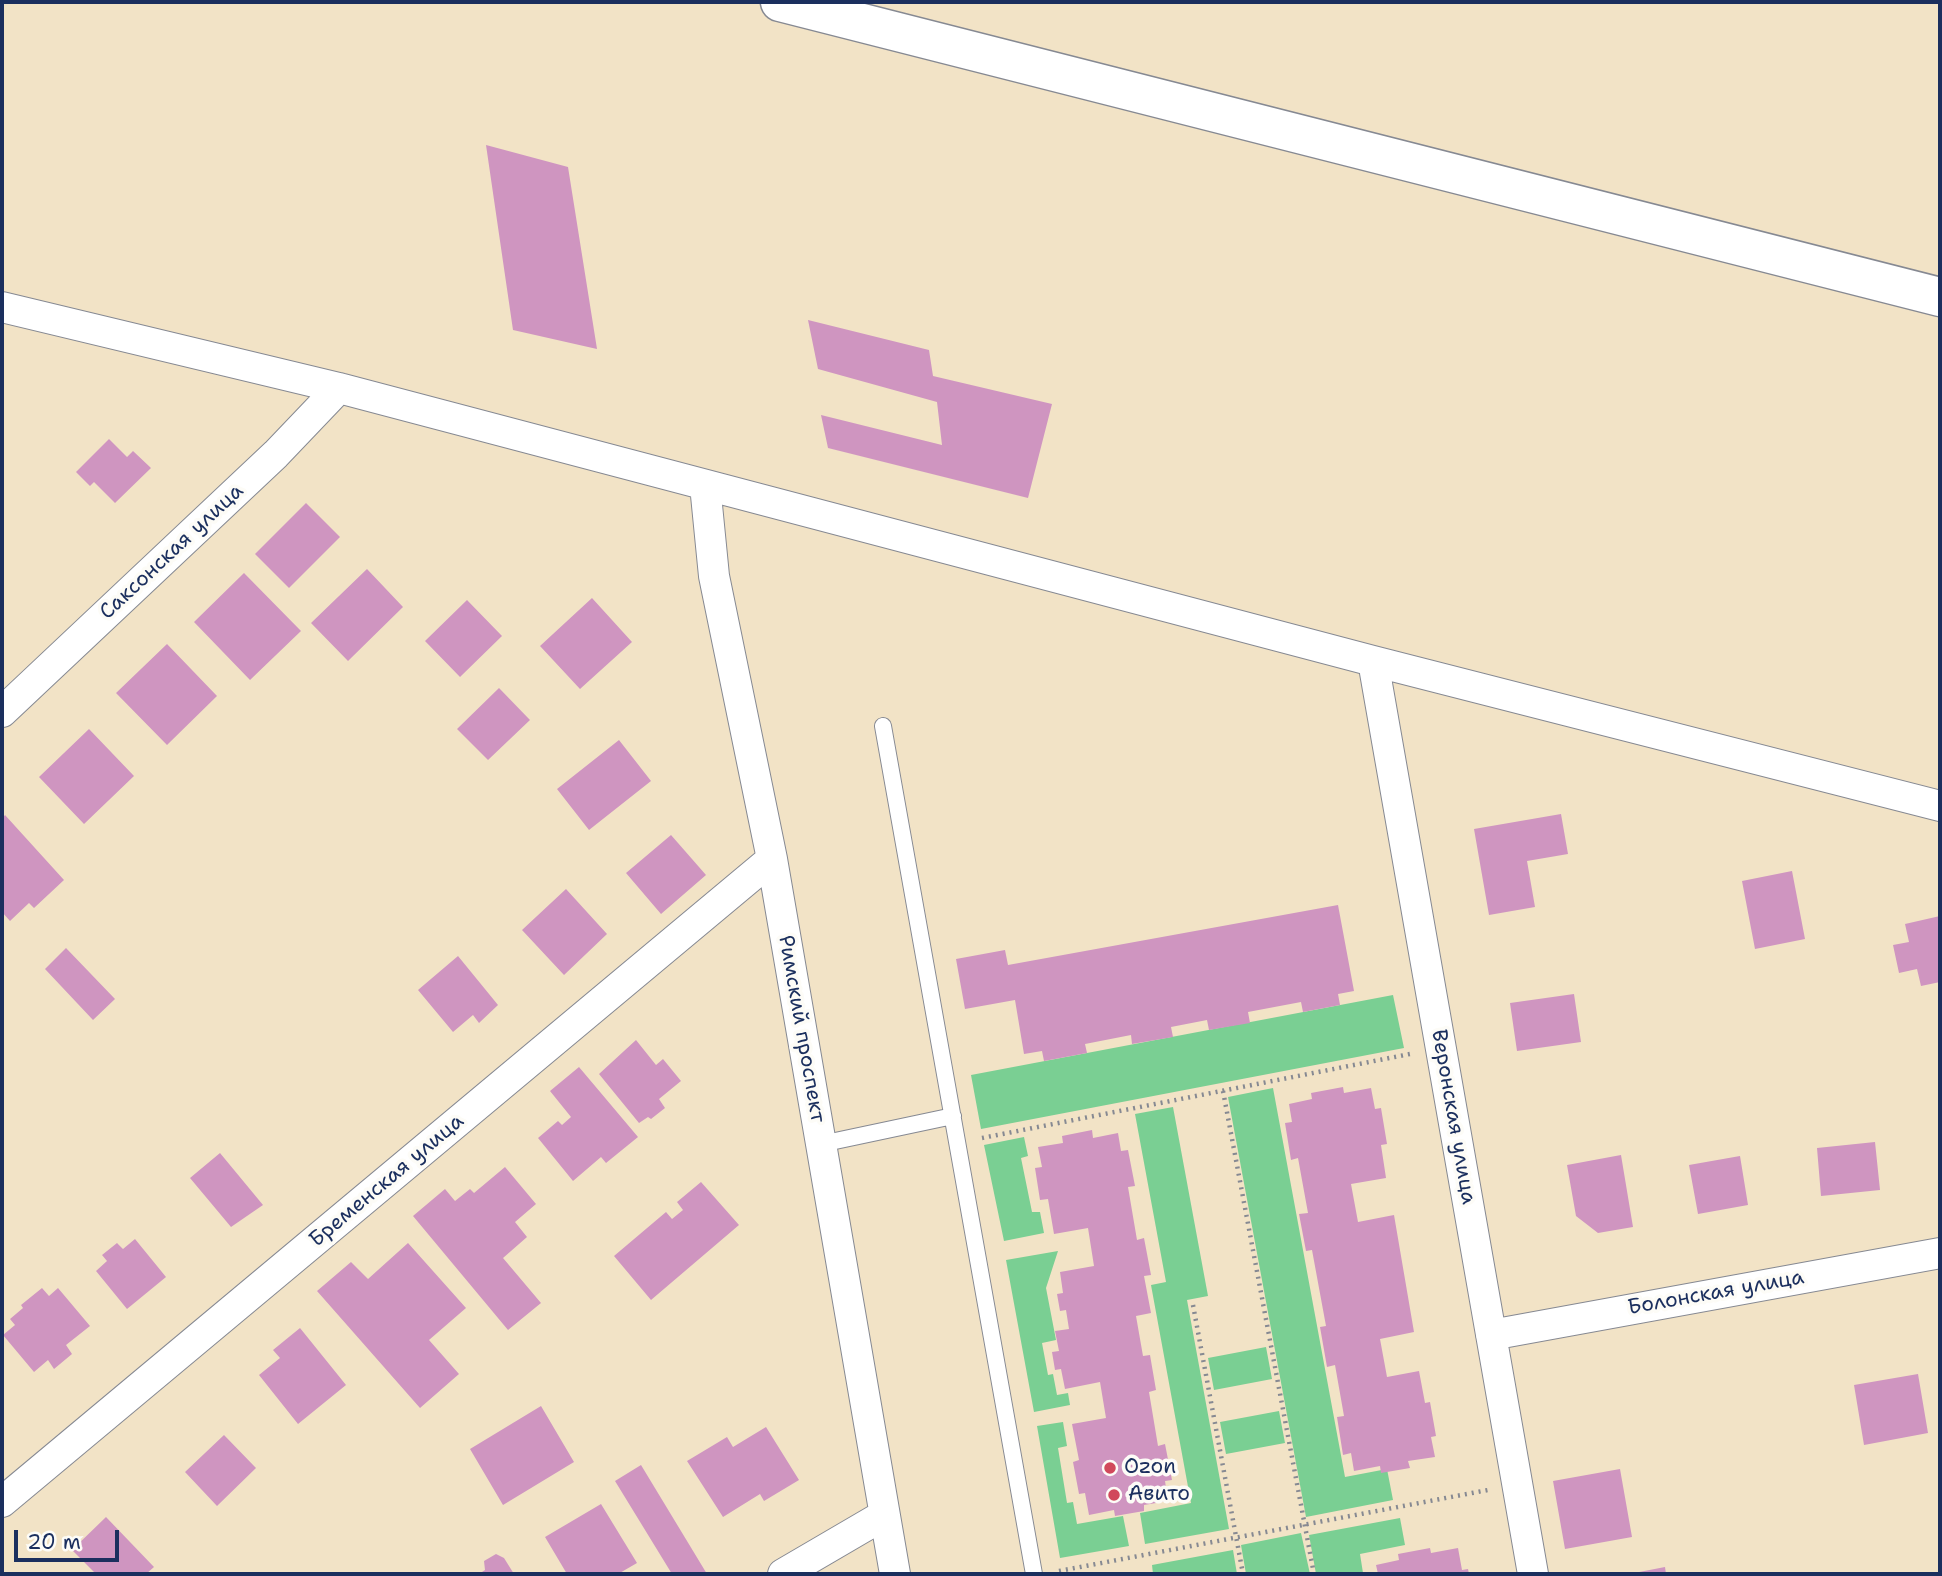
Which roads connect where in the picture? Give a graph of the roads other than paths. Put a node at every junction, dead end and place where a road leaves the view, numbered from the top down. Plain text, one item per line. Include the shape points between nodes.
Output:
1 (780, 2) edge
2 (1940, 297) edge
3 (2, 307) edge
4 (339, 388) junction
5 (705, 485) junction
6 (1373, 661) junction
7 (2, 712) edge
8 (883, 726) dead end
9 (1940, 806) edge
10 (772, 859) junction
11 (953, 1116) junction
12 (821, 1144) junction
13 (1940, 1253) edge
14 (1491, 1335) junction
15 (2, 1502) edge
16 (884, 1515) junction
17 (783, 1574) edge
18 (895, 1574) edge
19 (1034, 1574) edge
20 (1533, 1574) edge

1 - 2 street
3 - 4 street
4 - 5 street
4 - 7 street, Саксонская улица via 276,454
5 - 6 street
5 - 10 street, Римский проспект via 714,576
6 - 9 street
6 - 14 street, Веронская улица
8 - 11 lane
10 - 12 street, Римский проспект
10 - 15 street, Бременская улица
11 - 12 lane
11 - 19 lane
12 - 16 street, Римский проспект
13 - 14 street, Болонская улица
14 - 20 street, Веронская улица
16 - 17 street
16 - 18 street, Римский проспект

